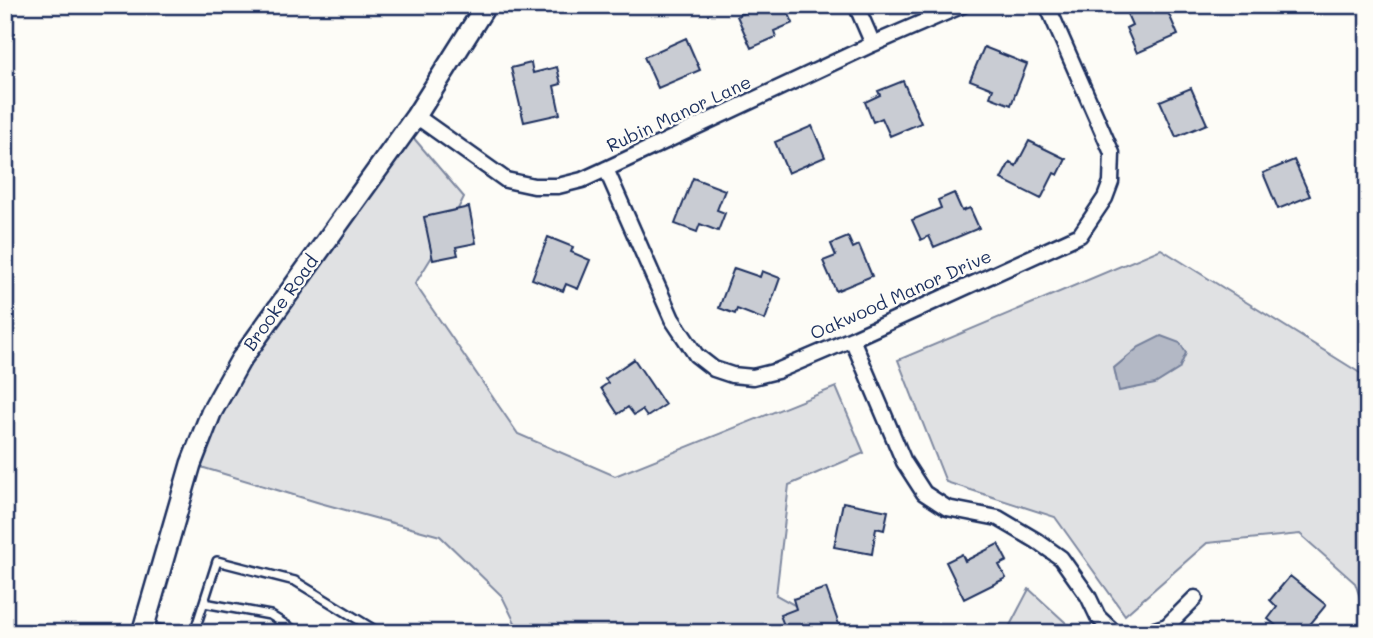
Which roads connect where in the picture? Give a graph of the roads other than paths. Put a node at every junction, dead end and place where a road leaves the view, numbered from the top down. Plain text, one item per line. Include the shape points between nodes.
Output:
1 (486, 5) edge
2 (856, 5) edge
3 (963, 5) edge
4 (1047, 5) edge
5 (873, 44) junction
6 (416, 116) junction
7 (606, 169) junction
8 (852, 339) junction
9 (1195, 598) dead end
10 (204, 603) junction
11 (143, 629) edge
12 (173, 633) edge
13 (194, 633) edge
14 (299, 633) edge
15 (380, 633) edge
16 (1115, 633) edge
17 (1145, 633) edge

1 - 6 street, Brooke Road
2 - 5 street
3 - 5 street, Rubin Manor Lane
4 - 8 street, Oakwood Manor Drive via 1112,153 1105,198 1080,235
5 - 7 street, Rubin Manor Lane
6 - 7 street, Rubin Manor Lane via 506,180 558,186
6 - 11 street, Brooke Road via 240,361 211,413 191,464
7 - 8 street, Oakwood Manor Drive via 672,319 695,355 714,369 753,377
8 - 16 street via 904,462 924,493 947,508 998,519 1061,558 1098,617
9 - 17 street via 1167,625
10 - 13 lane
10 - 14 lane via 270,615
10 - 15 lane via 217,561 295,581
11 - 12 lane

